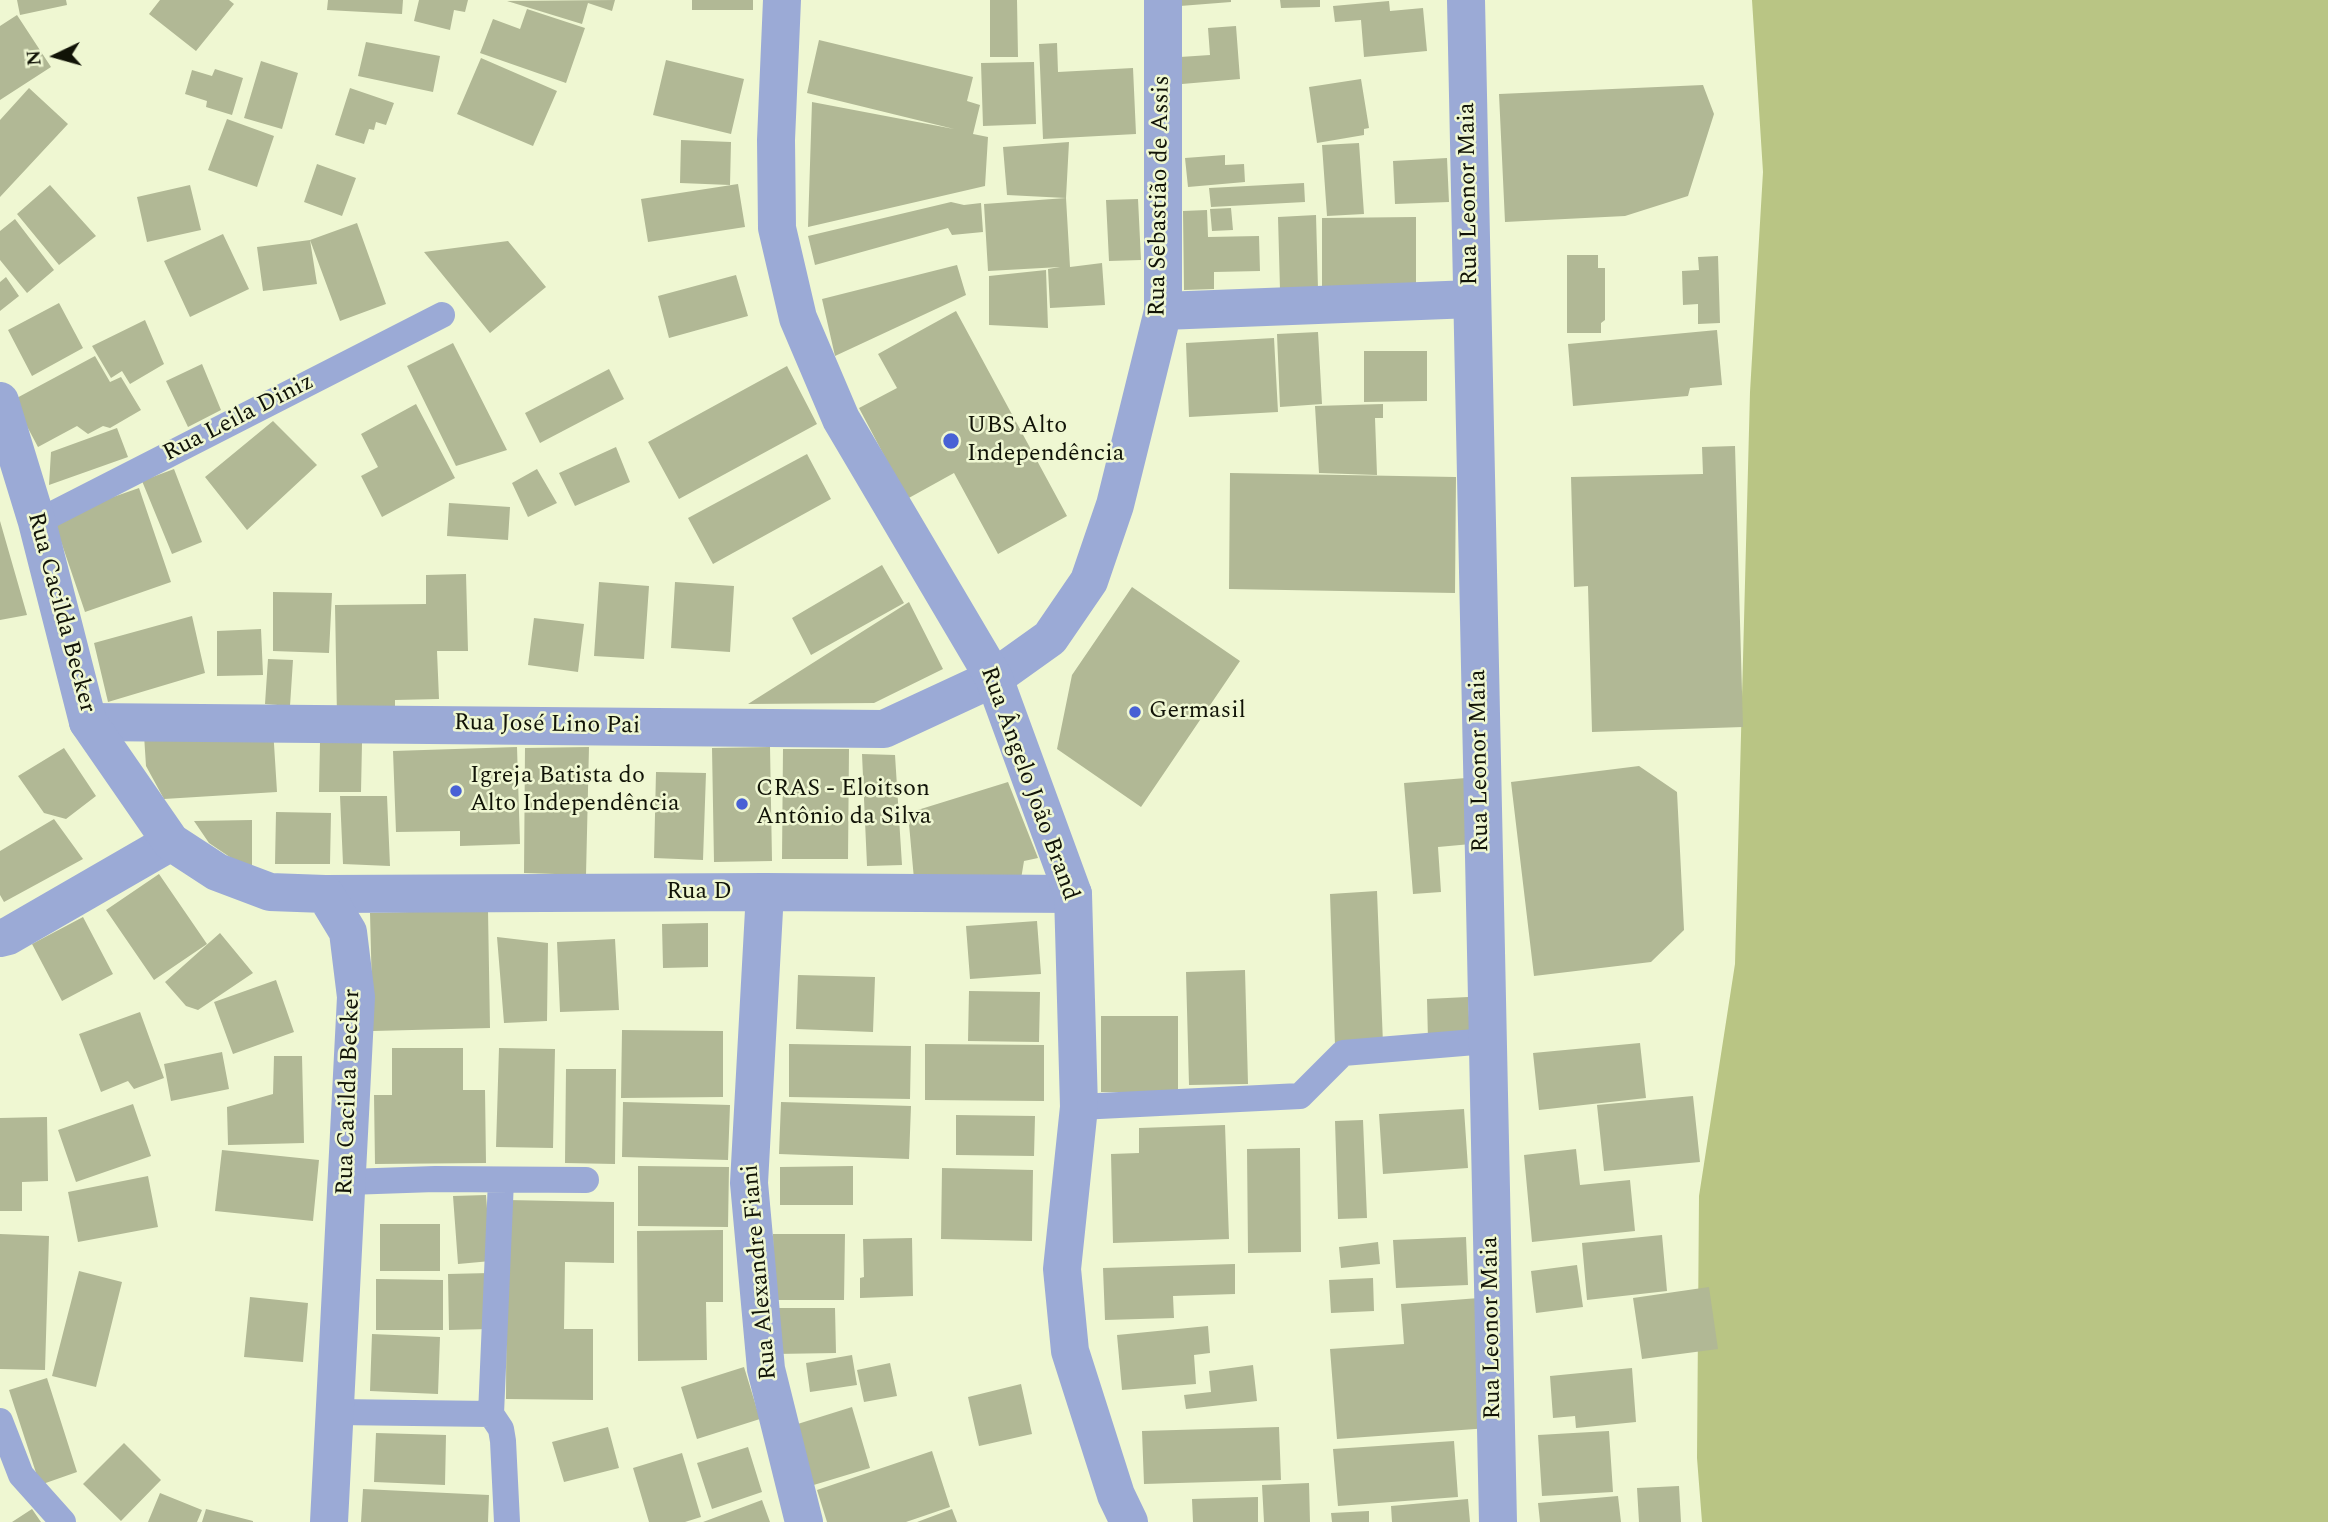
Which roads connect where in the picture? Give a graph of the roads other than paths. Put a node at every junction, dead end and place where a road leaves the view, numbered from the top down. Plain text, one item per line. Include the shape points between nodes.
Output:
1 (782, 0) edge
2 (1163, 0) edge
3 (1466, 0) edge
4 (1472, 299) junction
5 (1163, 312) junction
6 (442, 315) dead end
7 (0, 401) edge
8 (37, 522) junction
9 (994, 678) junction
10 (88, 722) junction
11 (171, 842) junction
12 (765, 892) junction
13 (325, 894) junction
14 (1073, 894) junction
15 (0, 938) edge
16 (1487, 1041) junction
17 (1079, 1107) junction
18 (502, 1180) junction
19 (586, 1180) dead end
20 (348, 1182) junction
21 (336, 1412) junction
22 (491, 1414) junction
23 (0, 1421) edge
24 (63, 1522) edge
25 (329, 1522) edge
26 (507, 1522) edge
27 (804, 1522) edge
28 (1129, 1522) edge
29 (1498, 1522) edge

1 - 9 street, Rua Ângelo João Brand via 777,228 797,318 841,419
2 - 5 street, Rua Sebastião de Assis
3 - 4 street, Rua Leonor Maia
4 - 5 street
4 - 16 street, Rua Leonor Maia
5 - 9 street, Rua Sebastião de Assis via 1115,505 1088,581 1051,638
6 - 8 lane, Rua Leila Diniz
7 - 8 street, Rua Cacilda Becker
8 - 10 street, Rua Cacilda Becker
9 - 10 street, Rua José Lino Pai via 884,729
9 - 14 street, Rua Ângelo João Brand
10 - 11 street, Rua Cacilda Becker
11 - 13 street, Rua Cacilda Becker via 217,872 270,892
11 - 15 street
12 - 13 street, Rua D
12 - 14 street, Rua D
12 - 27 street, Rua Alexandre Fiani via 749,1183 766,1369
13 - 20 street, Rua Cacilda Becker via 348,932 356,997
14 - 17 street, Rua Ângelo João Brand
16 - 17 lane via 1343,1053 1300,1096
16 - 29 street, Rua Leonor Maia
17 - 28 street, Rua Ângelo João Brand via 1062,1269 1070,1351
18 - 19 lane
18 - 20 lane
18 - 22 lane
20 - 21 street, Rua Cacilda Becker
21 - 22 lane
21 - 25 street, Rua Cacilda Becker
22 - 26 lane via 503,1441
23 - 24 lane via 21,1475

